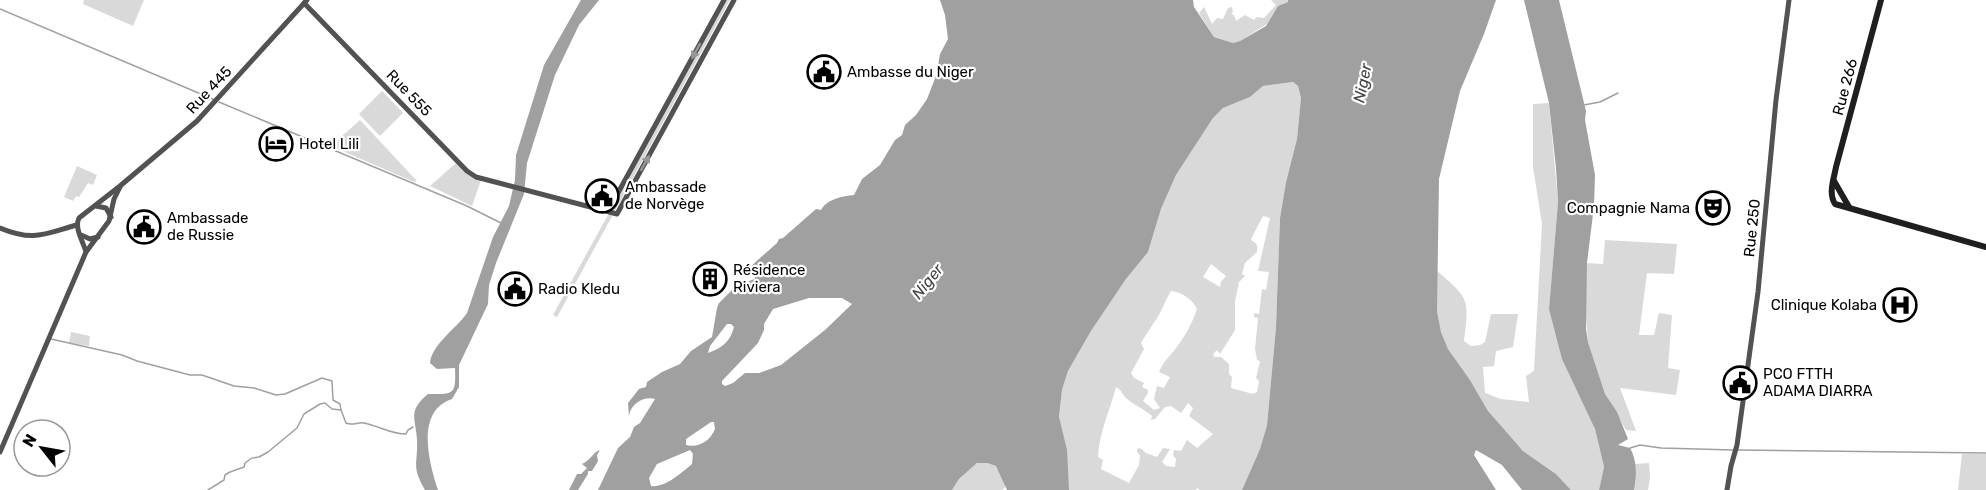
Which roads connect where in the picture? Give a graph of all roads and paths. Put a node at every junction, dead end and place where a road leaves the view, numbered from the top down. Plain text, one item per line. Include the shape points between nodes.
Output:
1 (724, 0) edge
2 (734, 0) edge
3 (1789, 0) edge
4 (1881, 0) edge
5 (306, 2) edge
6 (1834, 181) junction
7 (120, 186) junction
8 (94, 206) junction
9 (1850, 207) junction
10 (608, 211) junction
11 (111, 217) junction
12 (77, 225) junction
13 (0, 228) edge
14 (81, 235) junction
15 (99, 236) junction
16 (1986, 247) edge
17 (86, 252) junction
18 (0, 452) edge
19 (1727, 490) edge

1 -> 10 street
10 -> 2 street, Rue 555 via 617,214
3 - 19 street, Rue 250 via 1758,292
4 - 6 main road, Rue 266
5 - 7 street, Rue 445 via 197,121
5 - 10 street, Rue 555 via 467,171 480,179
6 - 9 main road
6 - 9 main road via 1832,200
7 - 8 street, Rue 445
7 - 11 street
8 - 11 street via 106,208
8 - 12 street via 79,218
9 - 16 main road
11 - 15 street
12 - 13 street via 28,237
12 - 14 street
14 - 15 street via 90,239
14 - 17 street
15 - 17 street
17 - 18 street

